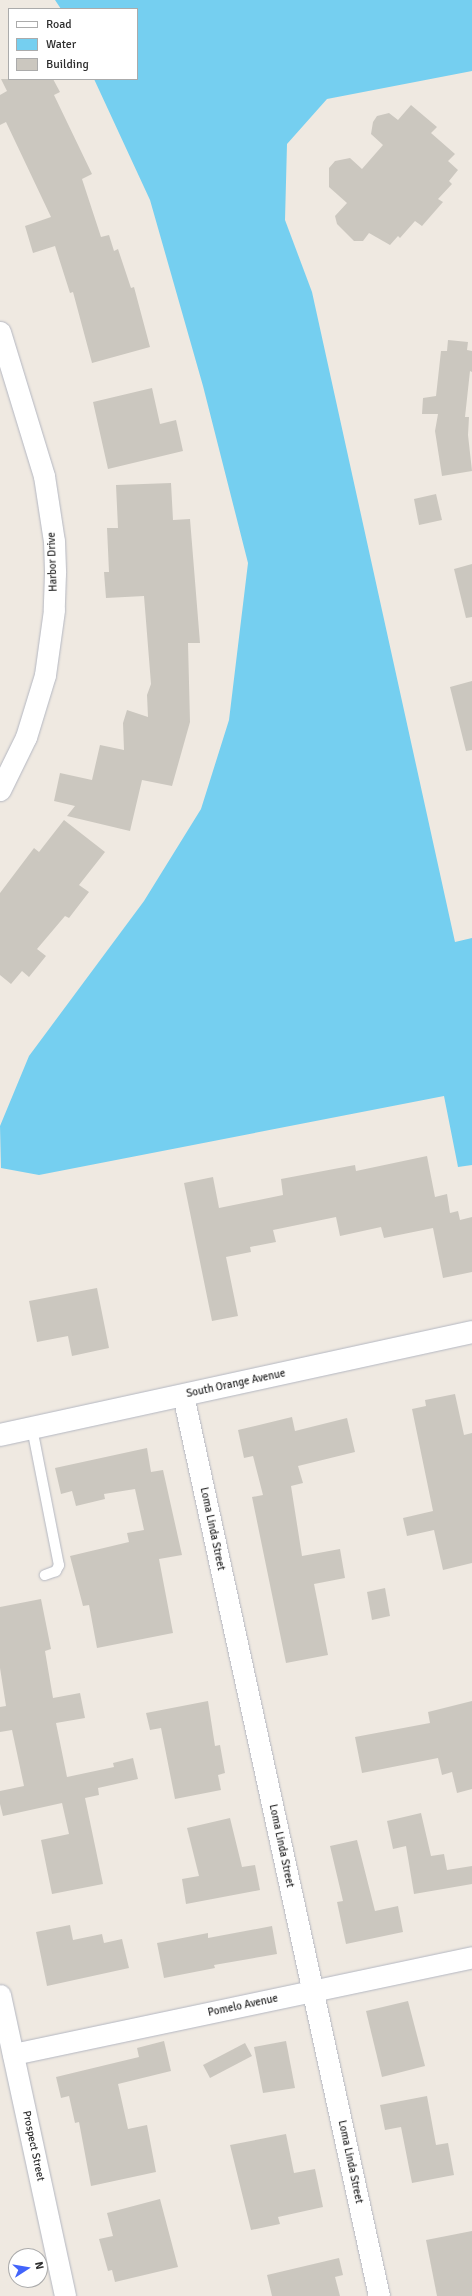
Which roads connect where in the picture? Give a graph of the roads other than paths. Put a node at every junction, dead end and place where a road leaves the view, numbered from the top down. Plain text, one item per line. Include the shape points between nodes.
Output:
1 (0, 332) edge
2 (0, 790) edge
3 (472, 1332) edge
4 (183, 1395) junction
5 (32, 1428) junction
6 (0, 1435) edge
7 (45, 1575) dead end
8 (472, 1957) edge
9 (313, 1991) junction
10 (0, 1995) edge
11 (13, 2054) junction
12 (65, 2296) edge
13 (379, 2296) edge

1 - 2 street, Harbor Drive via 44,476 54,541 55,573 54,610 45,675 26,737
3 - 4 street, South Orange Avenue
4 - 5 street, South Orange Avenue
4 - 9 street, Loma Linda Street
5 - 6 street, South Orange Avenue
5 - 7 lane via 59,1565 56,1571
8 - 9 street, Pomelo Avenue
9 - 11 street, Pomelo Avenue
9 - 13 street, Loma Linda Street
10 - 11 street, Prospect Street
11 - 12 street, Prospect Street

